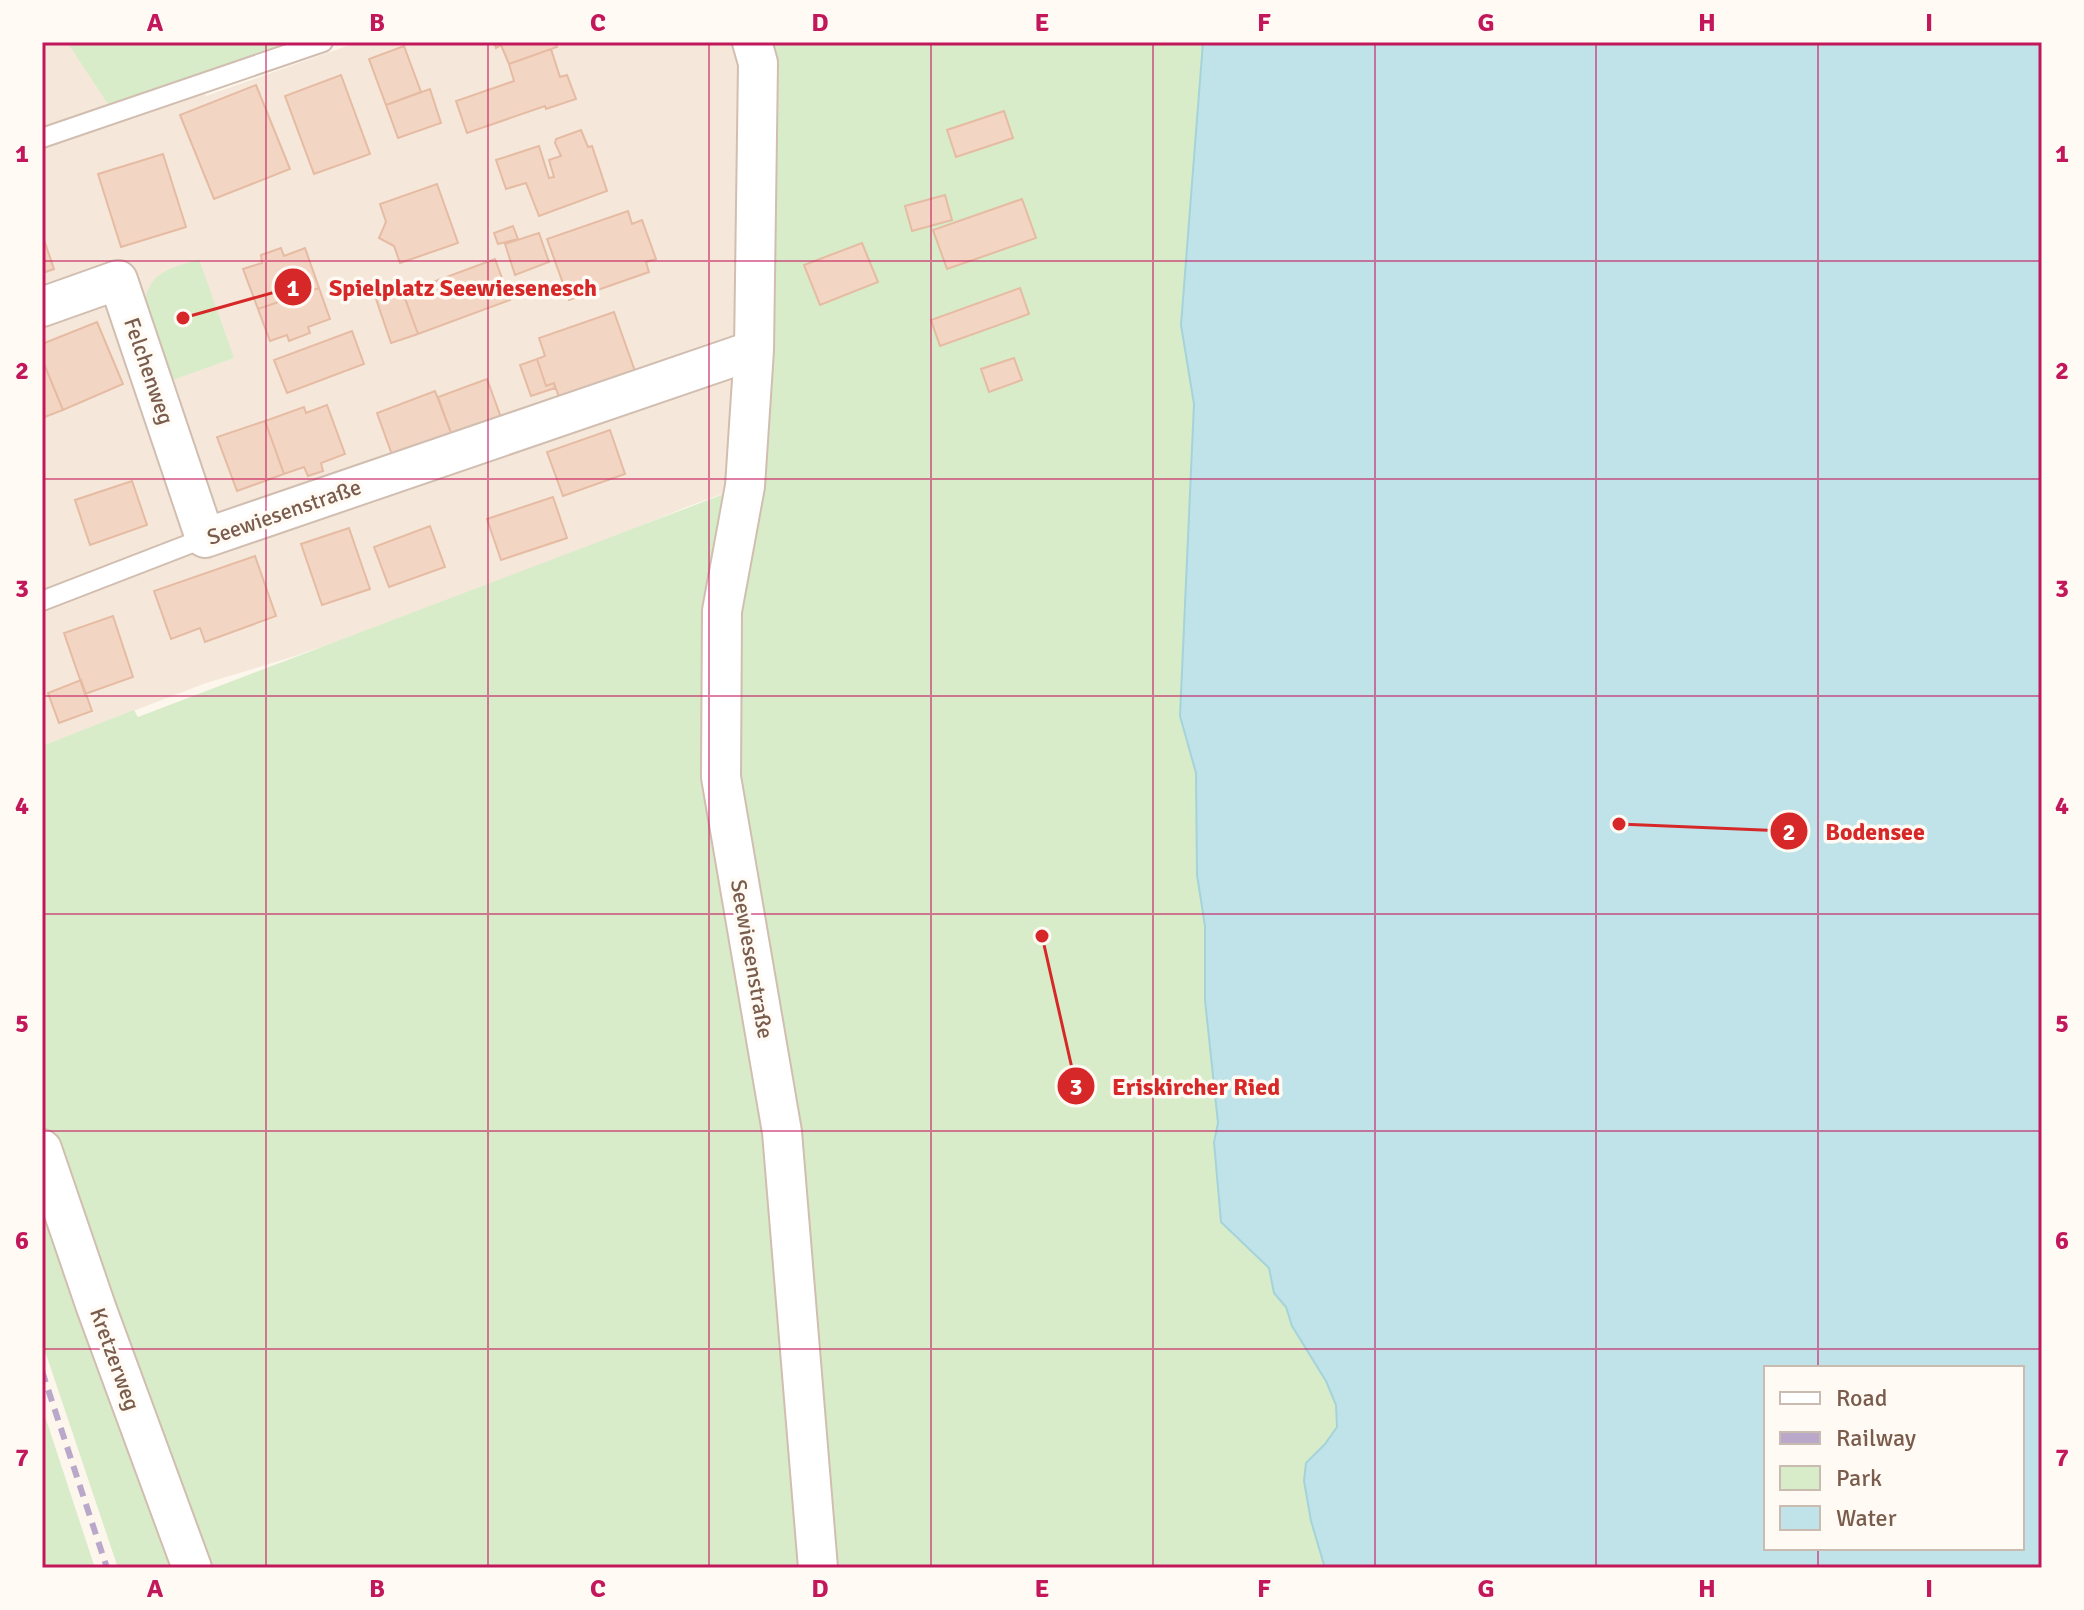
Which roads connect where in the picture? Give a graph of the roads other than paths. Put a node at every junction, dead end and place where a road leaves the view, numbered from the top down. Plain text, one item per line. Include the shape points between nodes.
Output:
1 (323, 42) edge
2 (752, 42) edge
3 (42, 138) edge
4 (42, 307) edge
5 (754, 350) junction
6 (205, 538) junction
7 (42, 601) edge
8 (42, 1149) edge
9 (192, 1568) edge
10 (818, 1568) edge

1 - 3 lane
2 - 5 street, Seewiesenstraße via 758,63
4 - 6 street, Felchenweg via 118,280
5 - 6 street, Seewiesenstraße
5 - 10 street, Seewiesenstraße via 745,486 722,611 721,777 782,1132
6 - 7 lane, Seewiesenstraße
8 - 9 street, Kretzerweg

